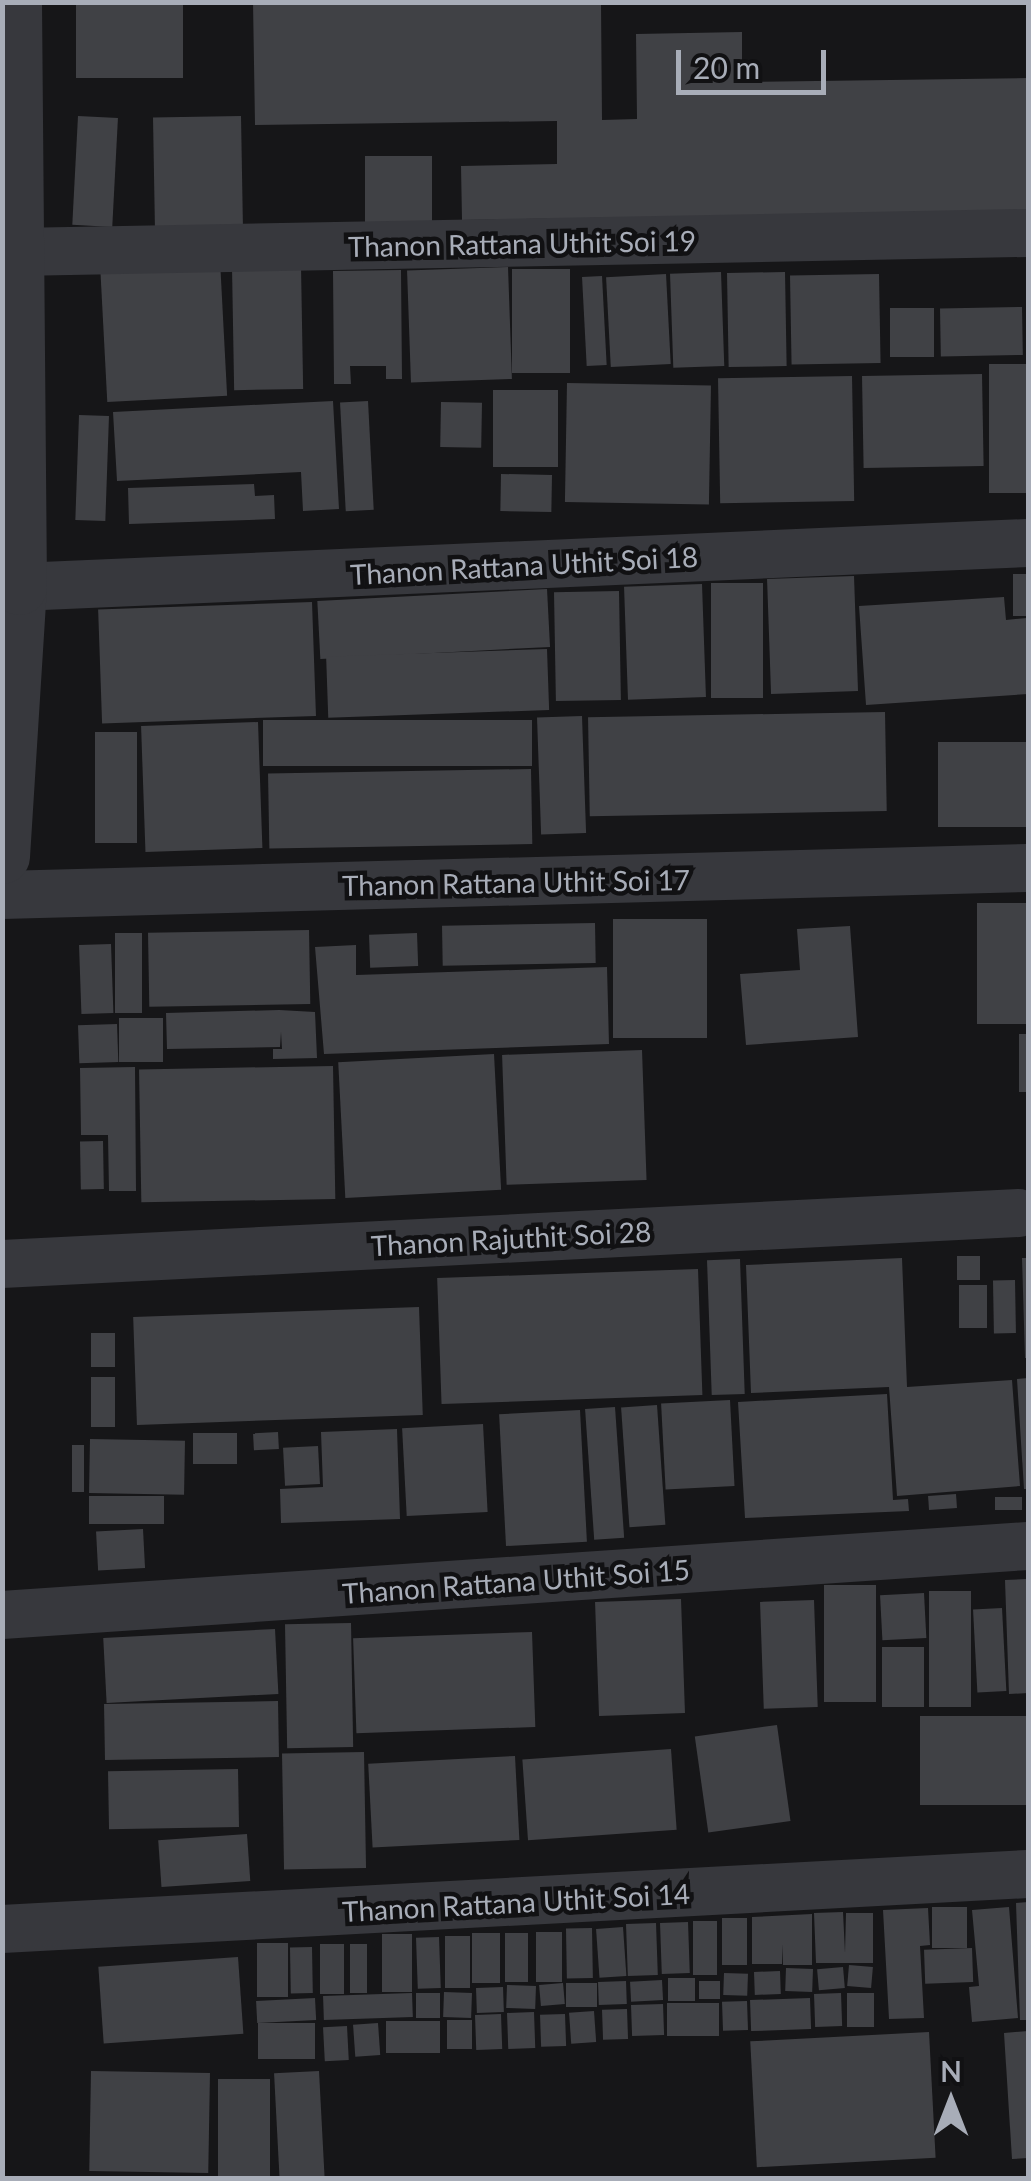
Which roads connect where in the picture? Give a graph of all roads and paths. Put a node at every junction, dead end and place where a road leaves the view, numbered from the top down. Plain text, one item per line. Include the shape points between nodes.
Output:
1 (14, 2) edge
2 (1028, 233) edge
3 (16, 252) junction
4 (1028, 543) edge
5 (19, 587) junction
6 (2, 856) edge
7 (1028, 868) edge
8 (2, 895) edge
9 (1019, 1213) dead end
10 (2, 1264) edge
11 (1028, 1546) edge
12 (2, 1615) edge
13 (1028, 1874) edge
14 (2, 1929) edge

1 - 3 street
2 - 3 street, Thanon Rattana Uthit Soi 19
3 - 5 street
4 - 5 street, Thanon Rattana Uthit Soi 18
5 - 6 street
7 - 8 street, Thanon Rattana Uthit Soi 17
9 - 10 street, Thanon Rajuthit Soi 28
11 - 12 street, Thanon Rattana Uthit Soi 15
13 - 14 street, Thanon Rattana Uthit Soi 14

